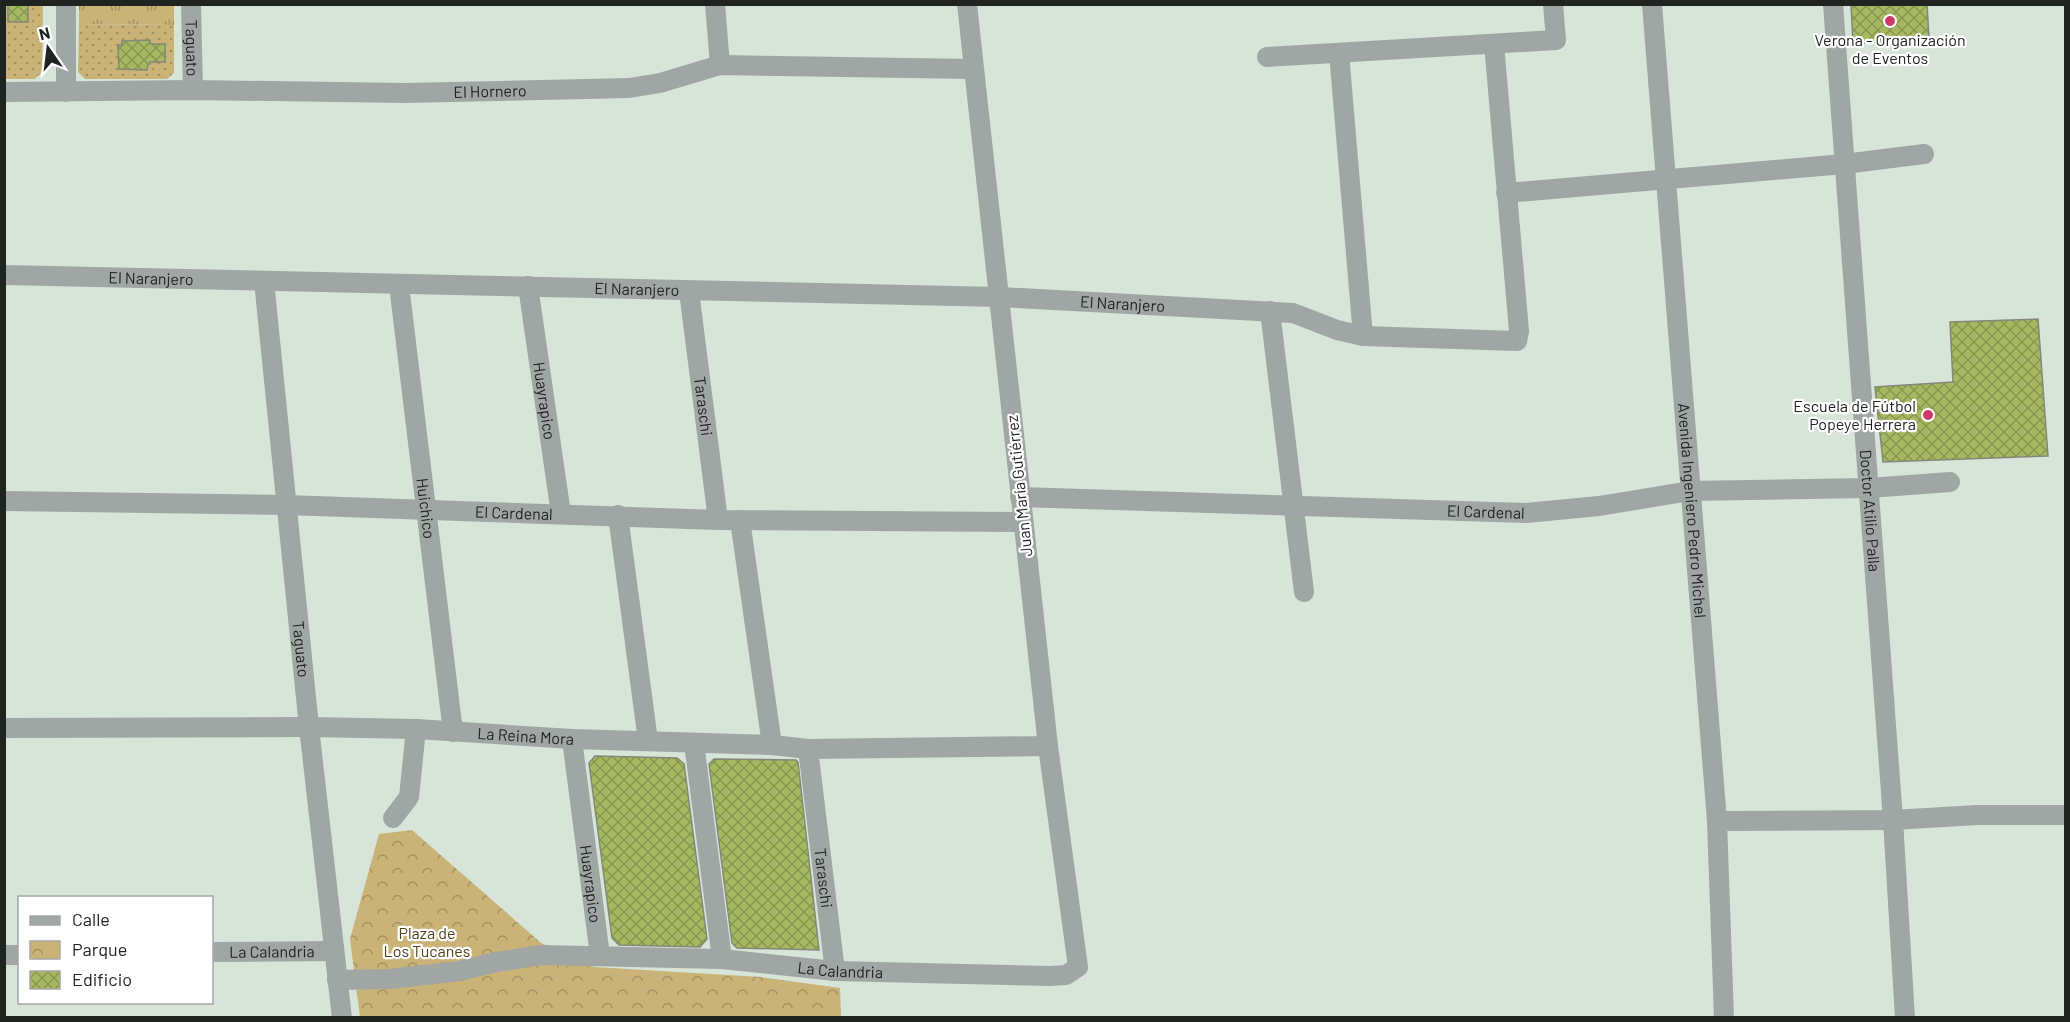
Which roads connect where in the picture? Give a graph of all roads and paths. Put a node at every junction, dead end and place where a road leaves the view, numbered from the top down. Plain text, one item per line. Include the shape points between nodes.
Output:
1 (66, 4) edge
2 (191, 4) edge
3 (715, 4) edge
4 (967, 4) edge
5 (1553, 4) edge
6 (1652, 4) edge
7 (1833, 4) edge
8 (1494, 44) junction
9 (1339, 53) junction
10 (1267, 57) dead end
11 (720, 65) junction
12 (973, 69) junction
13 (193, 90) junction
14 (4, 92) edge
15 (66, 92) junction
16 (1924, 154) dead end
17 (1844, 165) junction
18 (1665, 180) junction
19 (1506, 193) junction
20 (4, 275) edge
21 (264, 281) junction
22 (399, 285) junction
23 (528, 286) junction
24 (689, 291) junction
25 (999, 297) junction
26 (1270, 311) junction
27 (1363, 336) junction
28 (1950, 482) dead end
29 (1869, 488) junction
30 (1690, 491) junction
31 (1020, 497) junction
32 (4, 501) edge
33 (1293, 504) junction
34 (286, 505) junction
35 (427, 509) junction
36 (561, 514) junction
37 (618, 516) junction
38 (718, 520) junction
39 (740, 520) junction
40 (1023, 522) junction
41 (1304, 592) dead end
42 (309, 727) junction
43 (4, 728) edge
44 (416, 729) junction
45 (453, 732) junction
46 (572, 739) junction
47 (648, 741) junction
48 (694, 743) junction
49 (772, 745) junction
50 (1048, 746) junction
51 (808, 749) junction
52 (2066, 815) edge
53 (393, 818) dead end
54 (1893, 820) junction
55 (1717, 821) junction
56 (334, 951) junction
57 (213, 952) edge
58 (600, 956) junction
59 (722, 959) junction
60 (1077, 967) joint
61 (835, 971) junction
62 (337, 980) junction
63 (342, 1017) edge
64 (1725, 1017) edge
65 (1905, 1017) edge

1 - 15 street
2 - 13 street, Taguato
3 - 11 street
4 - 12 street, Juan María Gutiérrez
5 - 8 street via 1556,40
6 - 18 street, Avenida Ingeniero Pedro Michel
7 - 17 street, Doctor Atilio Palla
8 - 9 street
8 - 19 street
9 - 10 street
9 - 27 street
11 - 12 street, El Hornero
11 - 13 street, El Hornero via 629,88 405,93
12 - 25 street, Juan María Gutiérrez
13 - 15 street, El Hornero
14 - 15 street, El Hornero
16 - 17 street
17 - 18 street
17 - 29 street, Doctor Atilio Palla
18 - 19 street
18 - 30 street, Avenida Ingeniero Pedro Michel
19 - 27 street, El Naranjero via 1517,340
20 - 21 street, El Naranjero
21 - 22 street, El Naranjero
21 - 34 street, Taguato
22 - 23 street, El Naranjero
22 - 35 street, Huichico
23 - 24 street, El Naranjero
23 - 36 street, Huayrapico
24 - 25 street, El Naranjero
24 - 38 street, Taraschi
25 - 26 street, El Naranjero
25 - 31 street, Juan María Gutiérrez
26 - 27 street, El Naranjero via 1293,313
26 - 33 street
28 - 29 street, El Cardenal
29 - 30 street, El Cardenal
29 - 54 street, Doctor Atilio Palla
30 - 33 street, El Cardenal via 1527,513
30 - 55 street, Avenida Ingeniero Pedro Michel
31 - 33 street, El Cardenal
31 - 40 street, Juan María Gutiérrez
32 - 34 street, El Cardenal
33 - 41 street
34 - 35 street, El Cardenal
34 - 42 street, Taguato
35 - 36 street, El Cardenal
35 - 45 street, Huichico
36 - 37 street, El Cardenal
37 - 38 street, El Cardenal
37 - 47 street
38 - 39 street, El Cardenal
39 - 40 street, El Cardenal
39 - 49 street
40 - 50 street, Juan María Gutiérrez
42 - 43 street, La Reina Mora
42 - 44 street, La Reina Mora
42 - 56 street, Taguato
44 - 45 street, La Reina Mora
44 - 53 street via 409,797
45 - 46 street, La Reina Mora
46 - 47 street, La Reina Mora
46 - 58 street, Huayrapico
47 - 48 street, La Reina Mora
48 - 49 street, La Reina Mora
48 - 59 street
49 - 51 street, La Reina Mora
50 - 51 street, La Reina Mora
50 - 60 street, Juan María Gutiérrez
51 - 61 street, Taraschi
52 - 54 street
54 - 55 street
54 - 65 street, Doctor Atilio Palla
55 - 64 street, Avenida Ingeniero Pedro Michel
56 - 57 street, La Calandria
56 - 62 street, Taguato
58 - 59 street, La Calandria
58 - 62 street, La Calandria via 541,955 459,971
59 - 61 street, La Calandria
60 - 61 street, La Calandria via 1066,975 1050,976
62 - 63 street, Taguato

